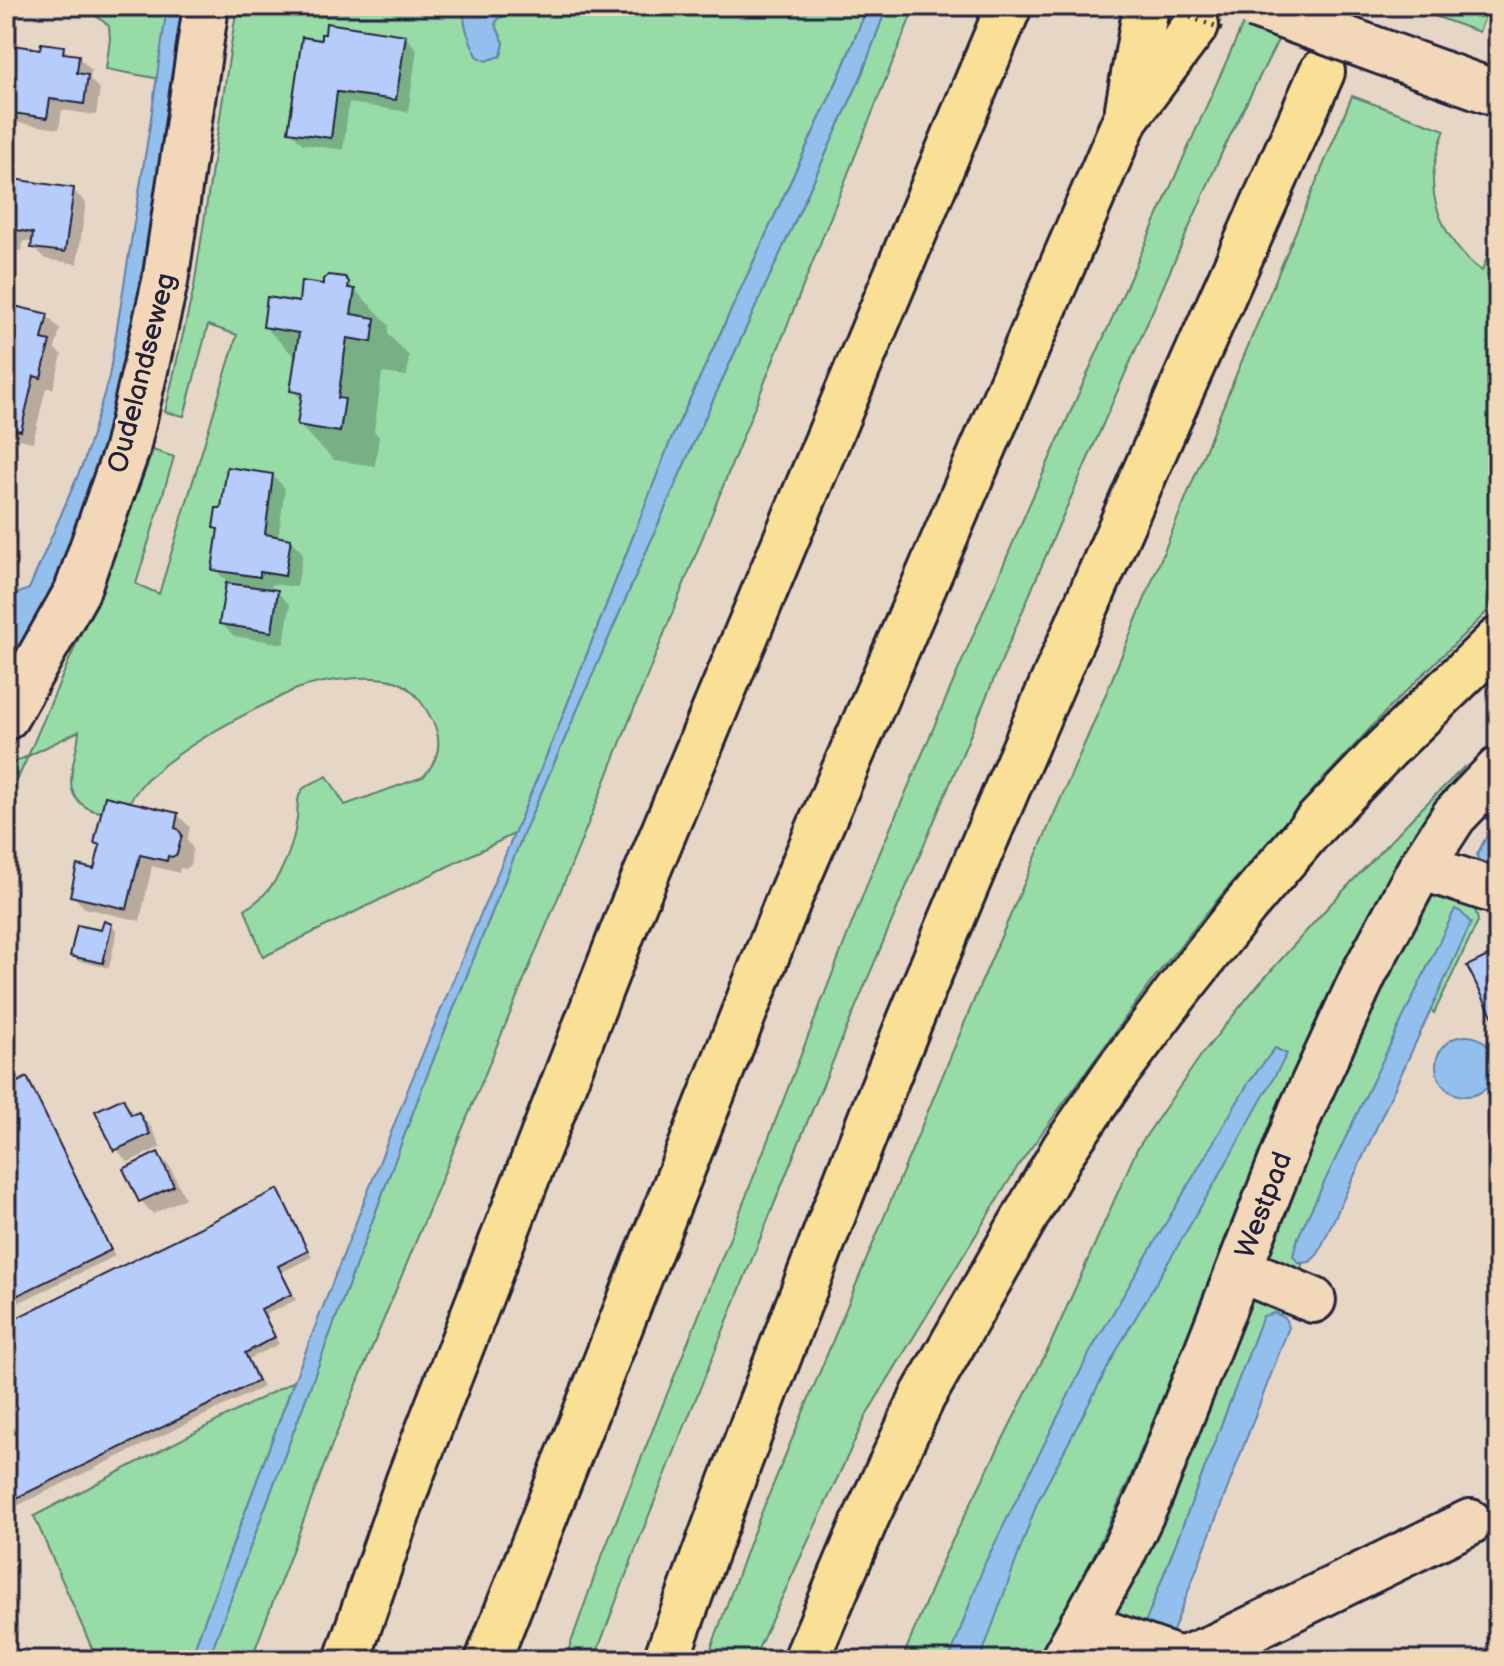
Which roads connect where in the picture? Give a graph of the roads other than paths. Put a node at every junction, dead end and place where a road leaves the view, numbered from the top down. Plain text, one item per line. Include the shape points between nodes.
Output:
1 (206, 6) edge
2 (1009, 6) edge
3 (1255, 6) edge
4 (1146, 7) edge
5 (1196, 25) dead end
6 (1322, 72) tunnel mouth
7 (1498, 94) edge
8 (1126, 118) junction
9 (1498, 640) edge
10 (6, 717) edge
11 (1498, 770) edge
12 (1421, 867) junction
13 (1498, 892) edge
14 (1239, 1269) junction
15 (1313, 1300) dead end
16 (1470, 1522) dead end
17 (1073, 1642) edge
18 (347, 1660) edge
19 (488, 1660) edge
20 (666, 1660) edge
21 (806, 1660) edge

1 - 10 street, Oudelandseweg via 165,282 127,449 77,591
2 - 18 highway via 630,913 409,1480
3 - 7 street, bridge
4 - 8 highway
5 - 8 highway
6 - 20 highway via 909,1023
8 - 19 highway via 791,894
9 - 21 highway via 1314,825 1168,1004 1064,1149 923,1396
11 - 12 street, Westpad via 1454,816
12 - 13 street
12 - 14 street, Westpad via 1301,1111
14 - 15 street
14 - 17 street, Westpad via 1150,1496
16 - 17 street via 1184,1659 1128,1641

